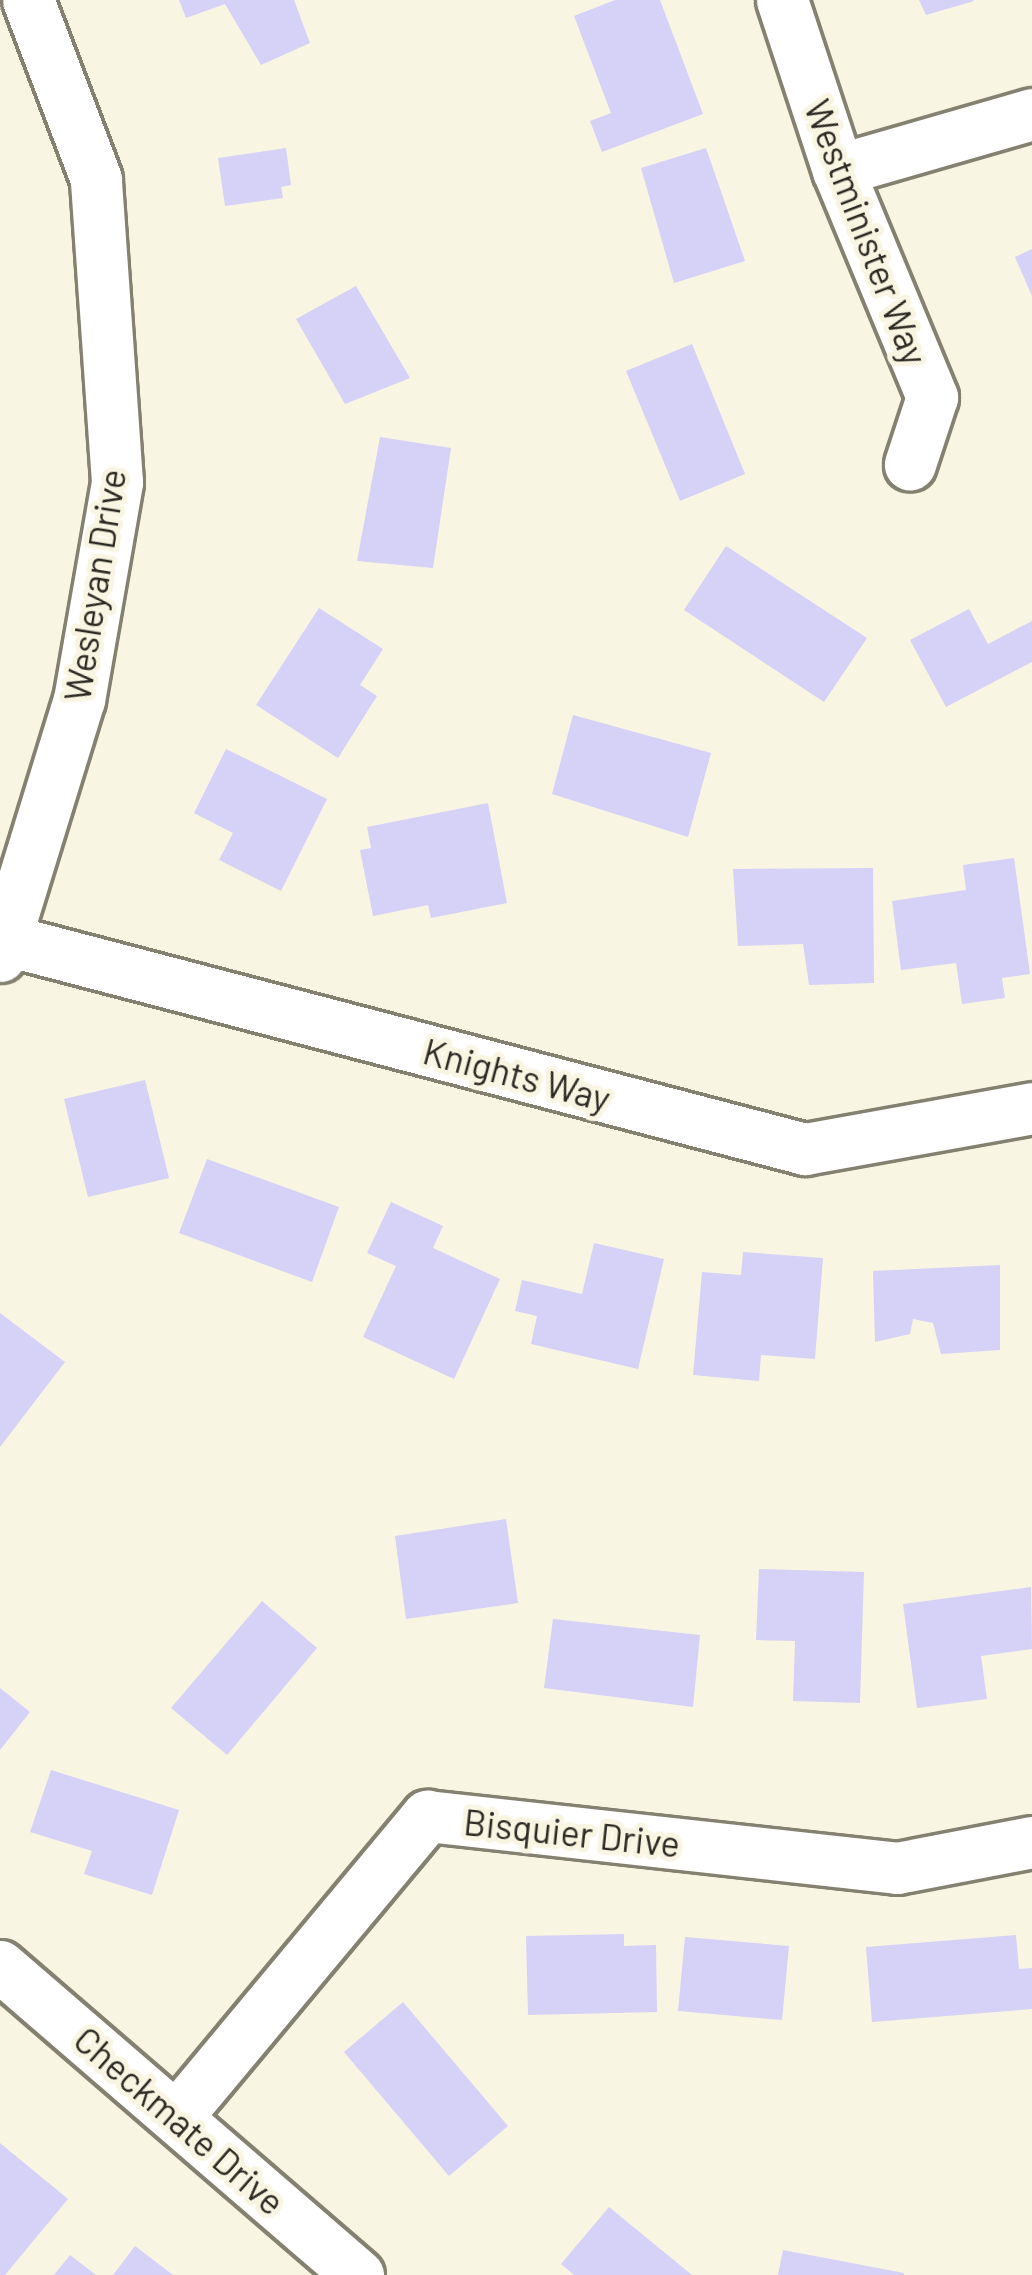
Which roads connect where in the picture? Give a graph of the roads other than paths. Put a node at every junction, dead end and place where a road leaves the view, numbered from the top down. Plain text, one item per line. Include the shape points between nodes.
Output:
1 (28, 0) edge
2 (782, 0) edge
3 (1032, 113) edge
4 (838, 170) junction
5 (910, 464) dead end
6 (3, 948) edge
7 (1032, 1108) edge
8 (1032, 1842) edge
9 (0, 1966) edge
10 (177, 2116) junction
11 (358, 2275) edge

1 - 6 street, Wesleyan Drive via 96,179 118,482 79,700
2 - 4 street, Westminister Way
3 - 4 street
4 - 5 street, Westminister Way via 932,397
6 - 7 street, Knights Way via 805,1149
8 - 10 street, Bisquier Drive via 897,1868 427,1816
9 - 10 street, Checkmate Drive
10 - 11 street, Checkmate Drive

